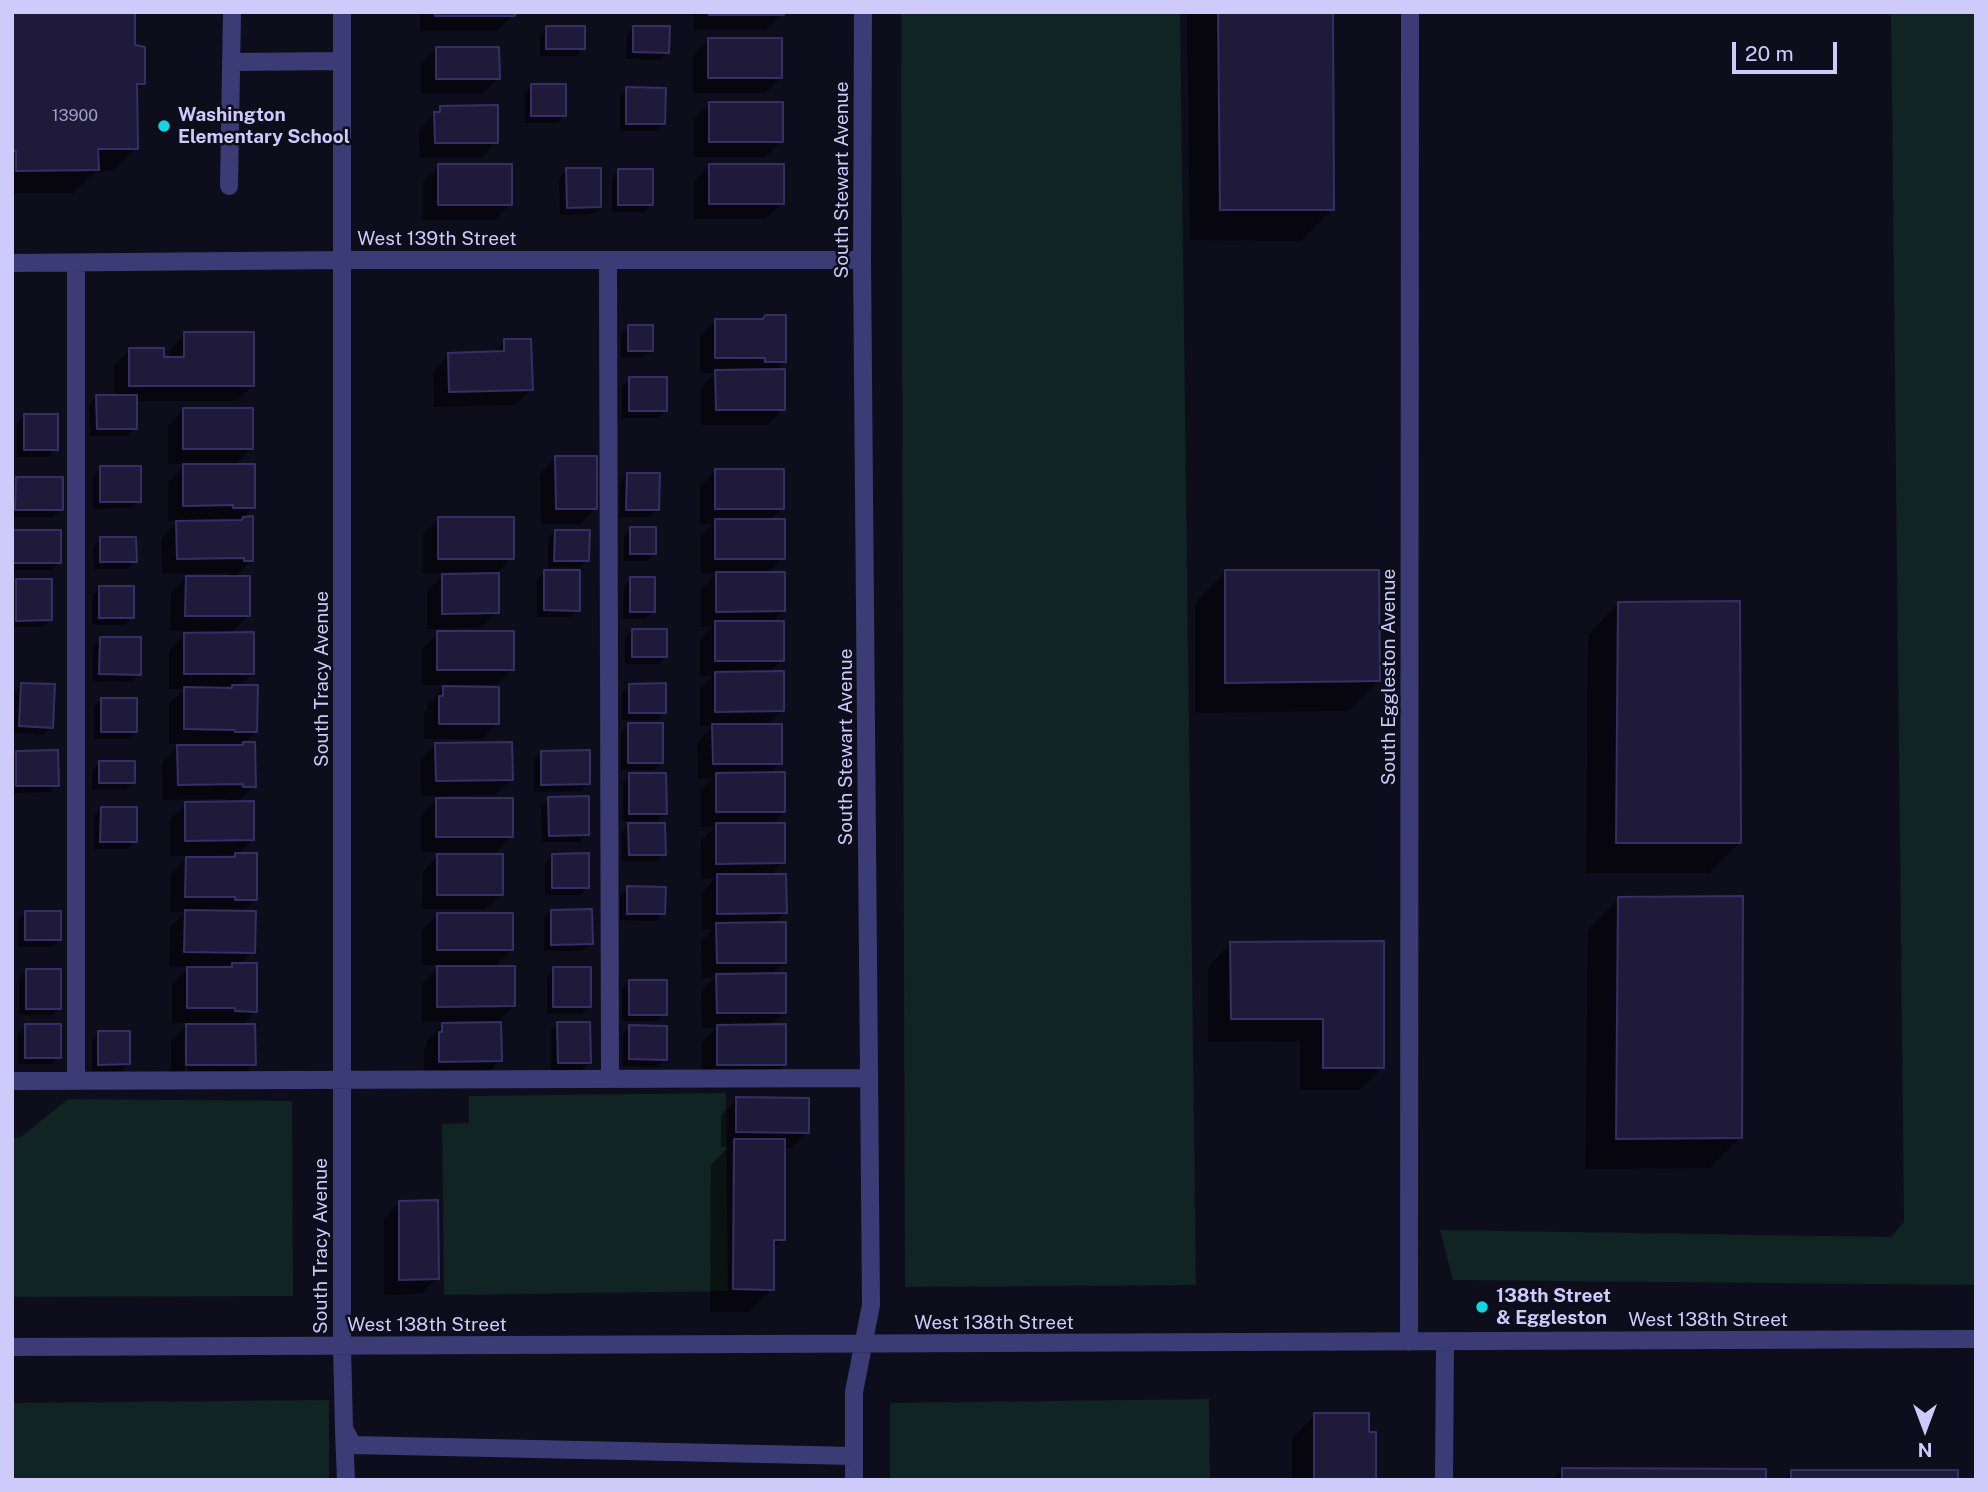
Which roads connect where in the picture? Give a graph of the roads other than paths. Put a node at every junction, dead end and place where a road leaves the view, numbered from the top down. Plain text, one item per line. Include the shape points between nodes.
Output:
1 (232, 12) edge
2 (342, 12) edge
3 (863, 12) edge
4 (1410, 12) edge
5 (342, 61) junction
6 (232, 62) junction
7 (229, 186) dead end
8 (344, 260) junction
9 (608, 260) junction
10 (862, 260) junction
11 (76, 263) junction
12 (12, 264) edge
13 (869, 1078) junction
14 (610, 1079) junction
15 (343, 1080) junction
16 (12, 1081) edge
17 (76, 1081) junction
18 (1976, 1339) edge
19 (1409, 1342) junction
20 (1445, 1342) junction
21 (863, 1344) junction
22 (342, 1346) junction
23 (12, 1347) edge
24 (344, 1429) junction
25 (854, 1456) junction
26 (345, 1480) edge
27 (854, 1480) edge
28 (1444, 1480) edge

1 - 6 street
2 - 5 street, South Tracy Avenue
3 - 10 street, South Stewart Avenue
4 - 19 street, South Eggleston Avenue
5 - 6 street
5 - 8 street, South Tracy Avenue
6 - 7 street
8 - 9 street, West 139th Street
8 - 11 street, West 139th Street
8 - 15 street, South Tracy Avenue
9 - 10 street, West 139th Street
9 - 14 street
10 - 13 street, South Stewart Avenue
11 - 12 street, West 139th Street
11 - 17 street
13 - 14 street
13 - 21 street, South Stewart Avenue via 871,1305
14 - 15 street
15 - 17 street
15 - 22 street, South Tracy Avenue
16 - 17 street
18 - 20 street, West 138th Street
19 - 20 street, West 138th Street
19 - 21 street, West 138th Street
20 - 28 street
21 - 22 street, West 138th Street
21 - 25 street, South Stewart Avenue via 854,1392
22 - 23 street, West 138th Street
22 - 24 street, South Tracy Avenue
24 - 25 street via 353,1445
24 - 26 street, South Tracy Avenue
25 - 27 street, South Stewart Avenue

